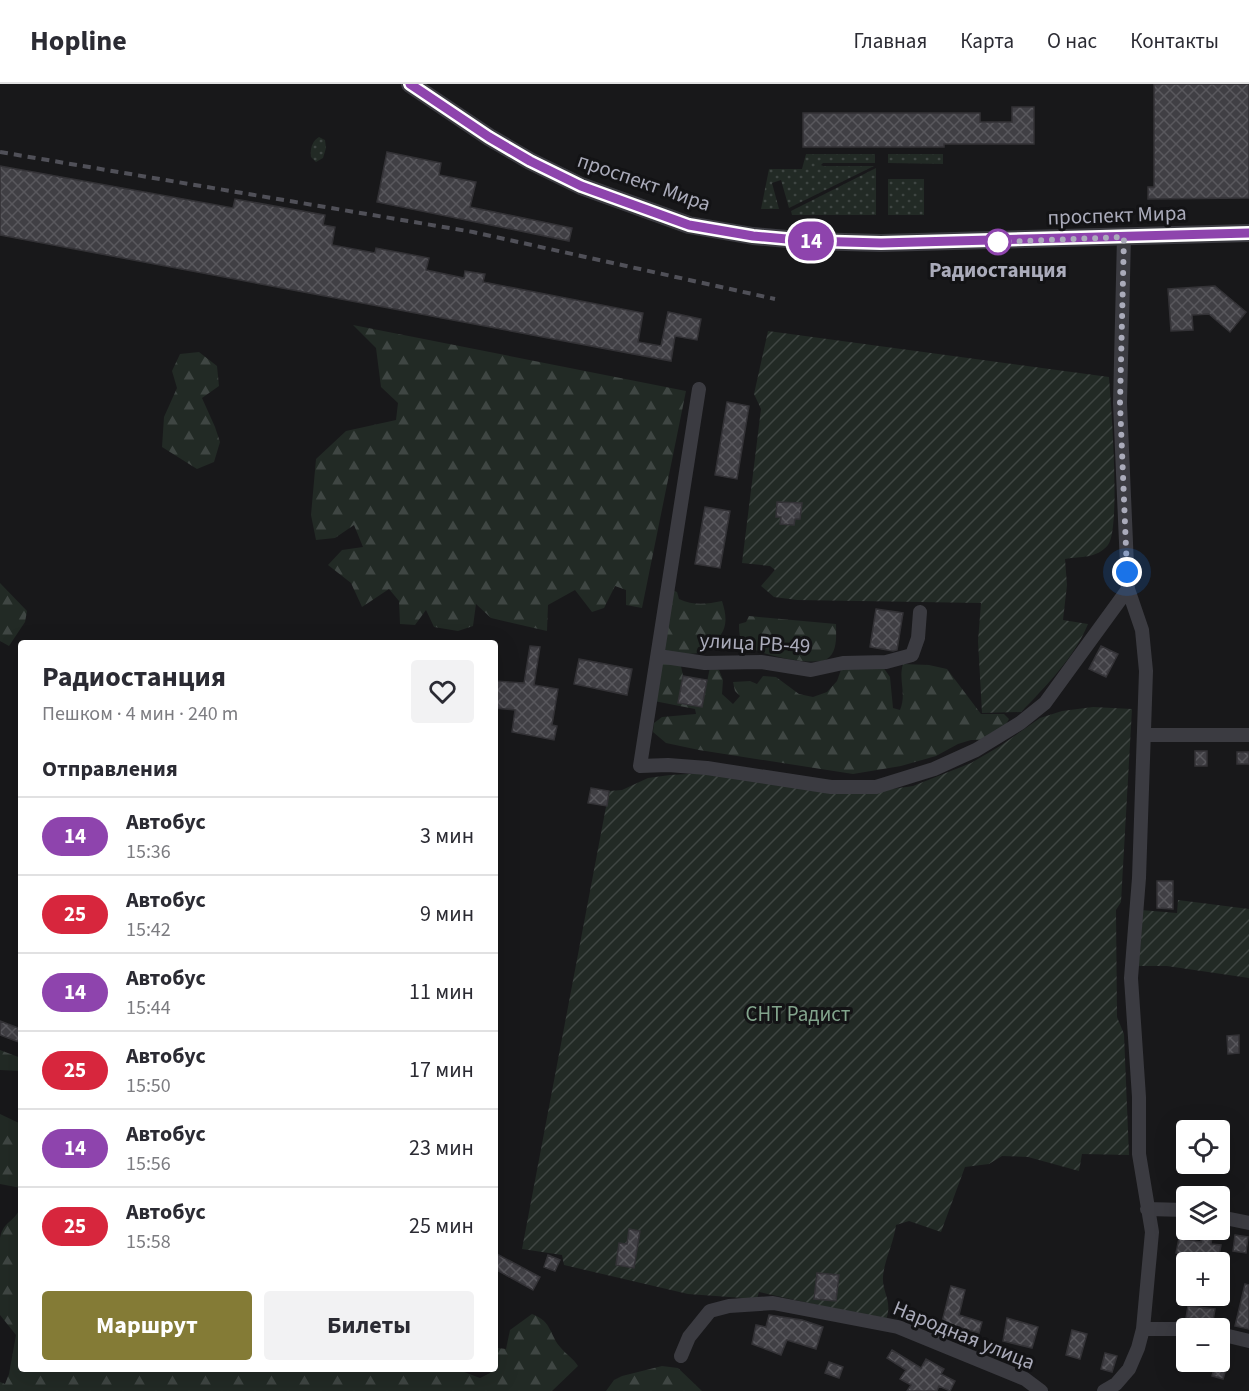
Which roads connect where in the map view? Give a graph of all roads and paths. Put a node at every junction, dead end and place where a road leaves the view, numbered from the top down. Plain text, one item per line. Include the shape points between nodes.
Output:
1 (410, 84) edge
2 (1249, 233) edge
3 (1124, 237) junction
4 (699, 389) dead end
5 (1128, 589) junction
6 (920, 612) dead end
7 (658, 656) junction
8 (1144, 735) junction
9 (1249, 735) edge
10 (1146, 1209) junction
11 (1176, 1210) edge
12 (1230, 1219) edge
13 (1249, 1223) edge
14 (1143, 1329) junction
15 (1176, 1329) edge
16 (1230, 1336) edge
17 (1249, 1341) edge
18 (681, 1356) dead end
19 (1041, 1391) edge
20 (1104, 1391) edge

1 - 3 street, проспект Мира via 530,161 581,186 689,225 753,236 881,243
2 - 3 street, проспект Мира
3 - 5 street via 1120,403
4 - 7 street
5 - 7 street via 1045,703 1020,723 976,750 934,769 876,787 831,787 706,768 640,766
5 - 8 street via 1142,630 1146,671
6 - 7 street, улица РВ-49 via 912,655 886,662 843,663 811,670 761,662 705,663
8 - 9 street
8 - 10 street via 1131,978 1139,1154
10 - 11 street
10 - 14 street via 1152,1232
12 - 13 street
14 - 15 street
14 - 20 street via 1129,1369
16 - 17 street
18 - 19 street, Народная улица via 689,1337 710,1311 773,1303 898,1327 1025,1378

